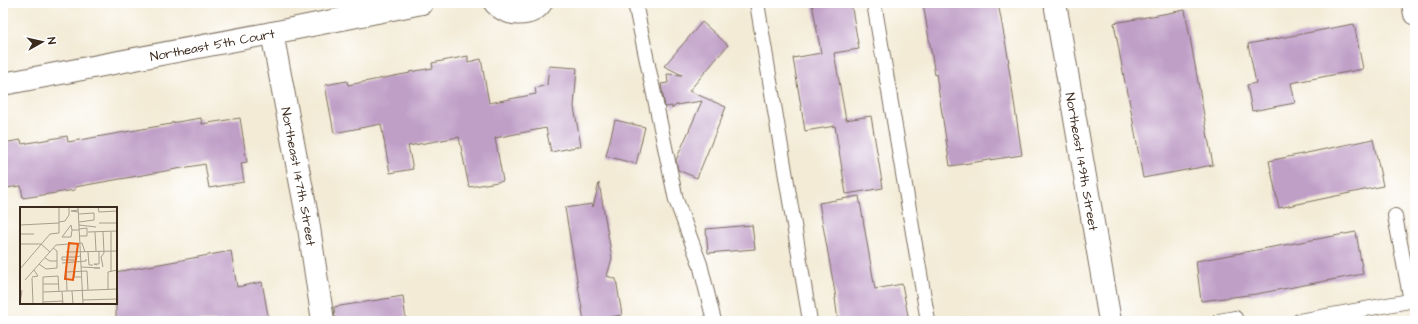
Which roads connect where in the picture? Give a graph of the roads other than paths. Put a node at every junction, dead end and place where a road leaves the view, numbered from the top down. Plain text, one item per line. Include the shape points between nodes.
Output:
1 (422, 3) edge
2 (495, 3) edge
3 (541, 3) edge
4 (635, 3) edge
5 (757, 3) edge
6 (874, 3) edge
7 (1055, 3) edge
8 (1413, 3) edge
9 (1415, 14) edge
10 (272, 33) junction
11 (3, 84) edge
12 (1395, 216) dead end
13 (1413, 300) edge
14 (323, 321) edge
15 (714, 321) edge
16 (810, 321) edge
17 (928, 321) edge
18 (1110, 321) edge
19 (1219, 321) edge
20 (1236, 321) edge
21 (1299, 321) edge

1 - 10 street, Northeast 5th Court
2 - 3 street via 509,13 519,14 530,12
4 - 15 lane via 676,200 700,264
5 - 16 lane
6 - 17 lane
7 - 18 street, Northeast 149th Street
8 - 9 street
10 - 11 street, Northeast 5th Court
10 - 14 street, Northeast 147th Street via 308,221
12 - 13 lane
13 - 21 lane
19 - 20 lane via 1235,318

